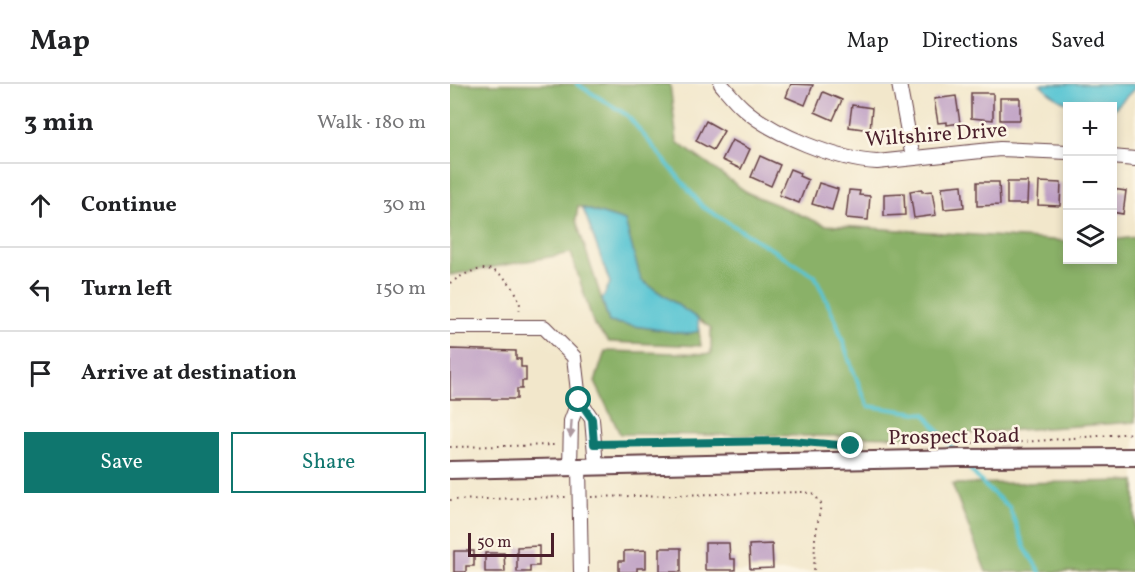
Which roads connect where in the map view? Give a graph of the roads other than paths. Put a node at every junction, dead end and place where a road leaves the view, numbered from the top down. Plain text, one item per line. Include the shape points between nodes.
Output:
1 (721, 84) edge
2 (899, 84) edge
3 (1063, 152) edge
4 (1117, 157) edge
5 (913, 158) junction
6 (1135, 159) edge
7 (450, 327) edge
8 (579, 400) junction
9 (1135, 457) edge
10 (582, 467) junction
11 (450, 470) edge
12 (581, 572) edge

1 - 5 street, Wiltshire Drive via 744,109 767,124 829,153 860,161
2 - 5 street
3 - 5 street, Wiltshire Drive via 1000,149
4 - 6 street
7 - 8 street via 544,327 574,357
8 -> 10 street via 571,421 570,445
8 - 10 street via 592,419 594,444
9 - 10 main road, Prospect Road
10 - 11 main road, Prospect Road
10 - 12 street

